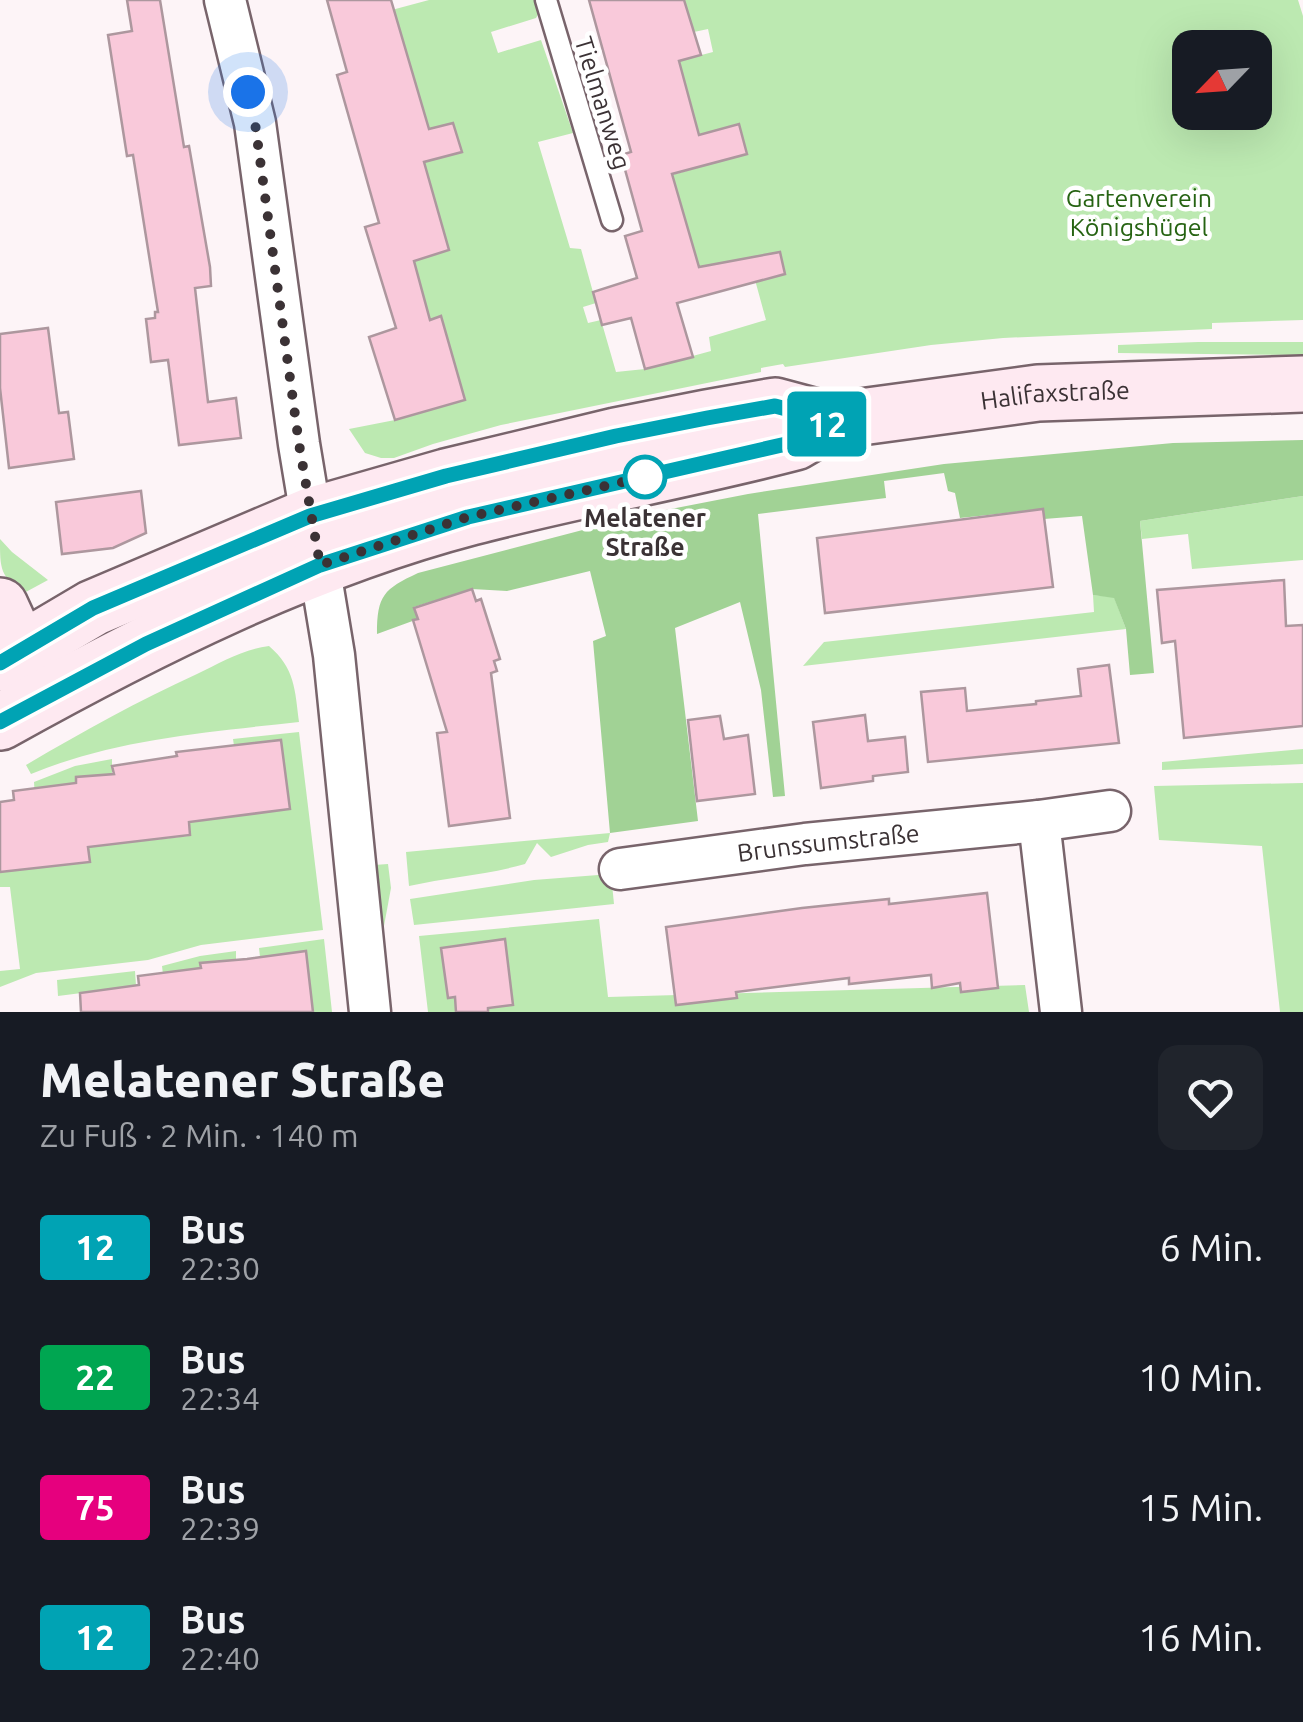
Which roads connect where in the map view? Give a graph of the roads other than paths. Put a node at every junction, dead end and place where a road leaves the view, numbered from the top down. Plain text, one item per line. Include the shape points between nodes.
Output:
1 (225, 0) edge
2 (546, 0) edge
3 (612, 220) dead end
4 (1296, 385) edge
5 (315, 540) junction
6 (12, 668) edge
7 (1110, 811) dead end
8 (1040, 820) junction
9 (620, 868) dead end
10 (370, 1012) edge
11 (1061, 1012) edge

1 - 5 street via 255,123
2 - 3 lane, Tielmanweg
4 - 5 main road, Halifaxstraße via 1038,393 831,421 775,406 446,476
5 - 6 main road, Halifaxstraße via 93,608
5 - 10 street via 334,655
7 - 8 street, Brunssumstraße
8 - 9 street, Brunssumstraße
8 - 11 street

